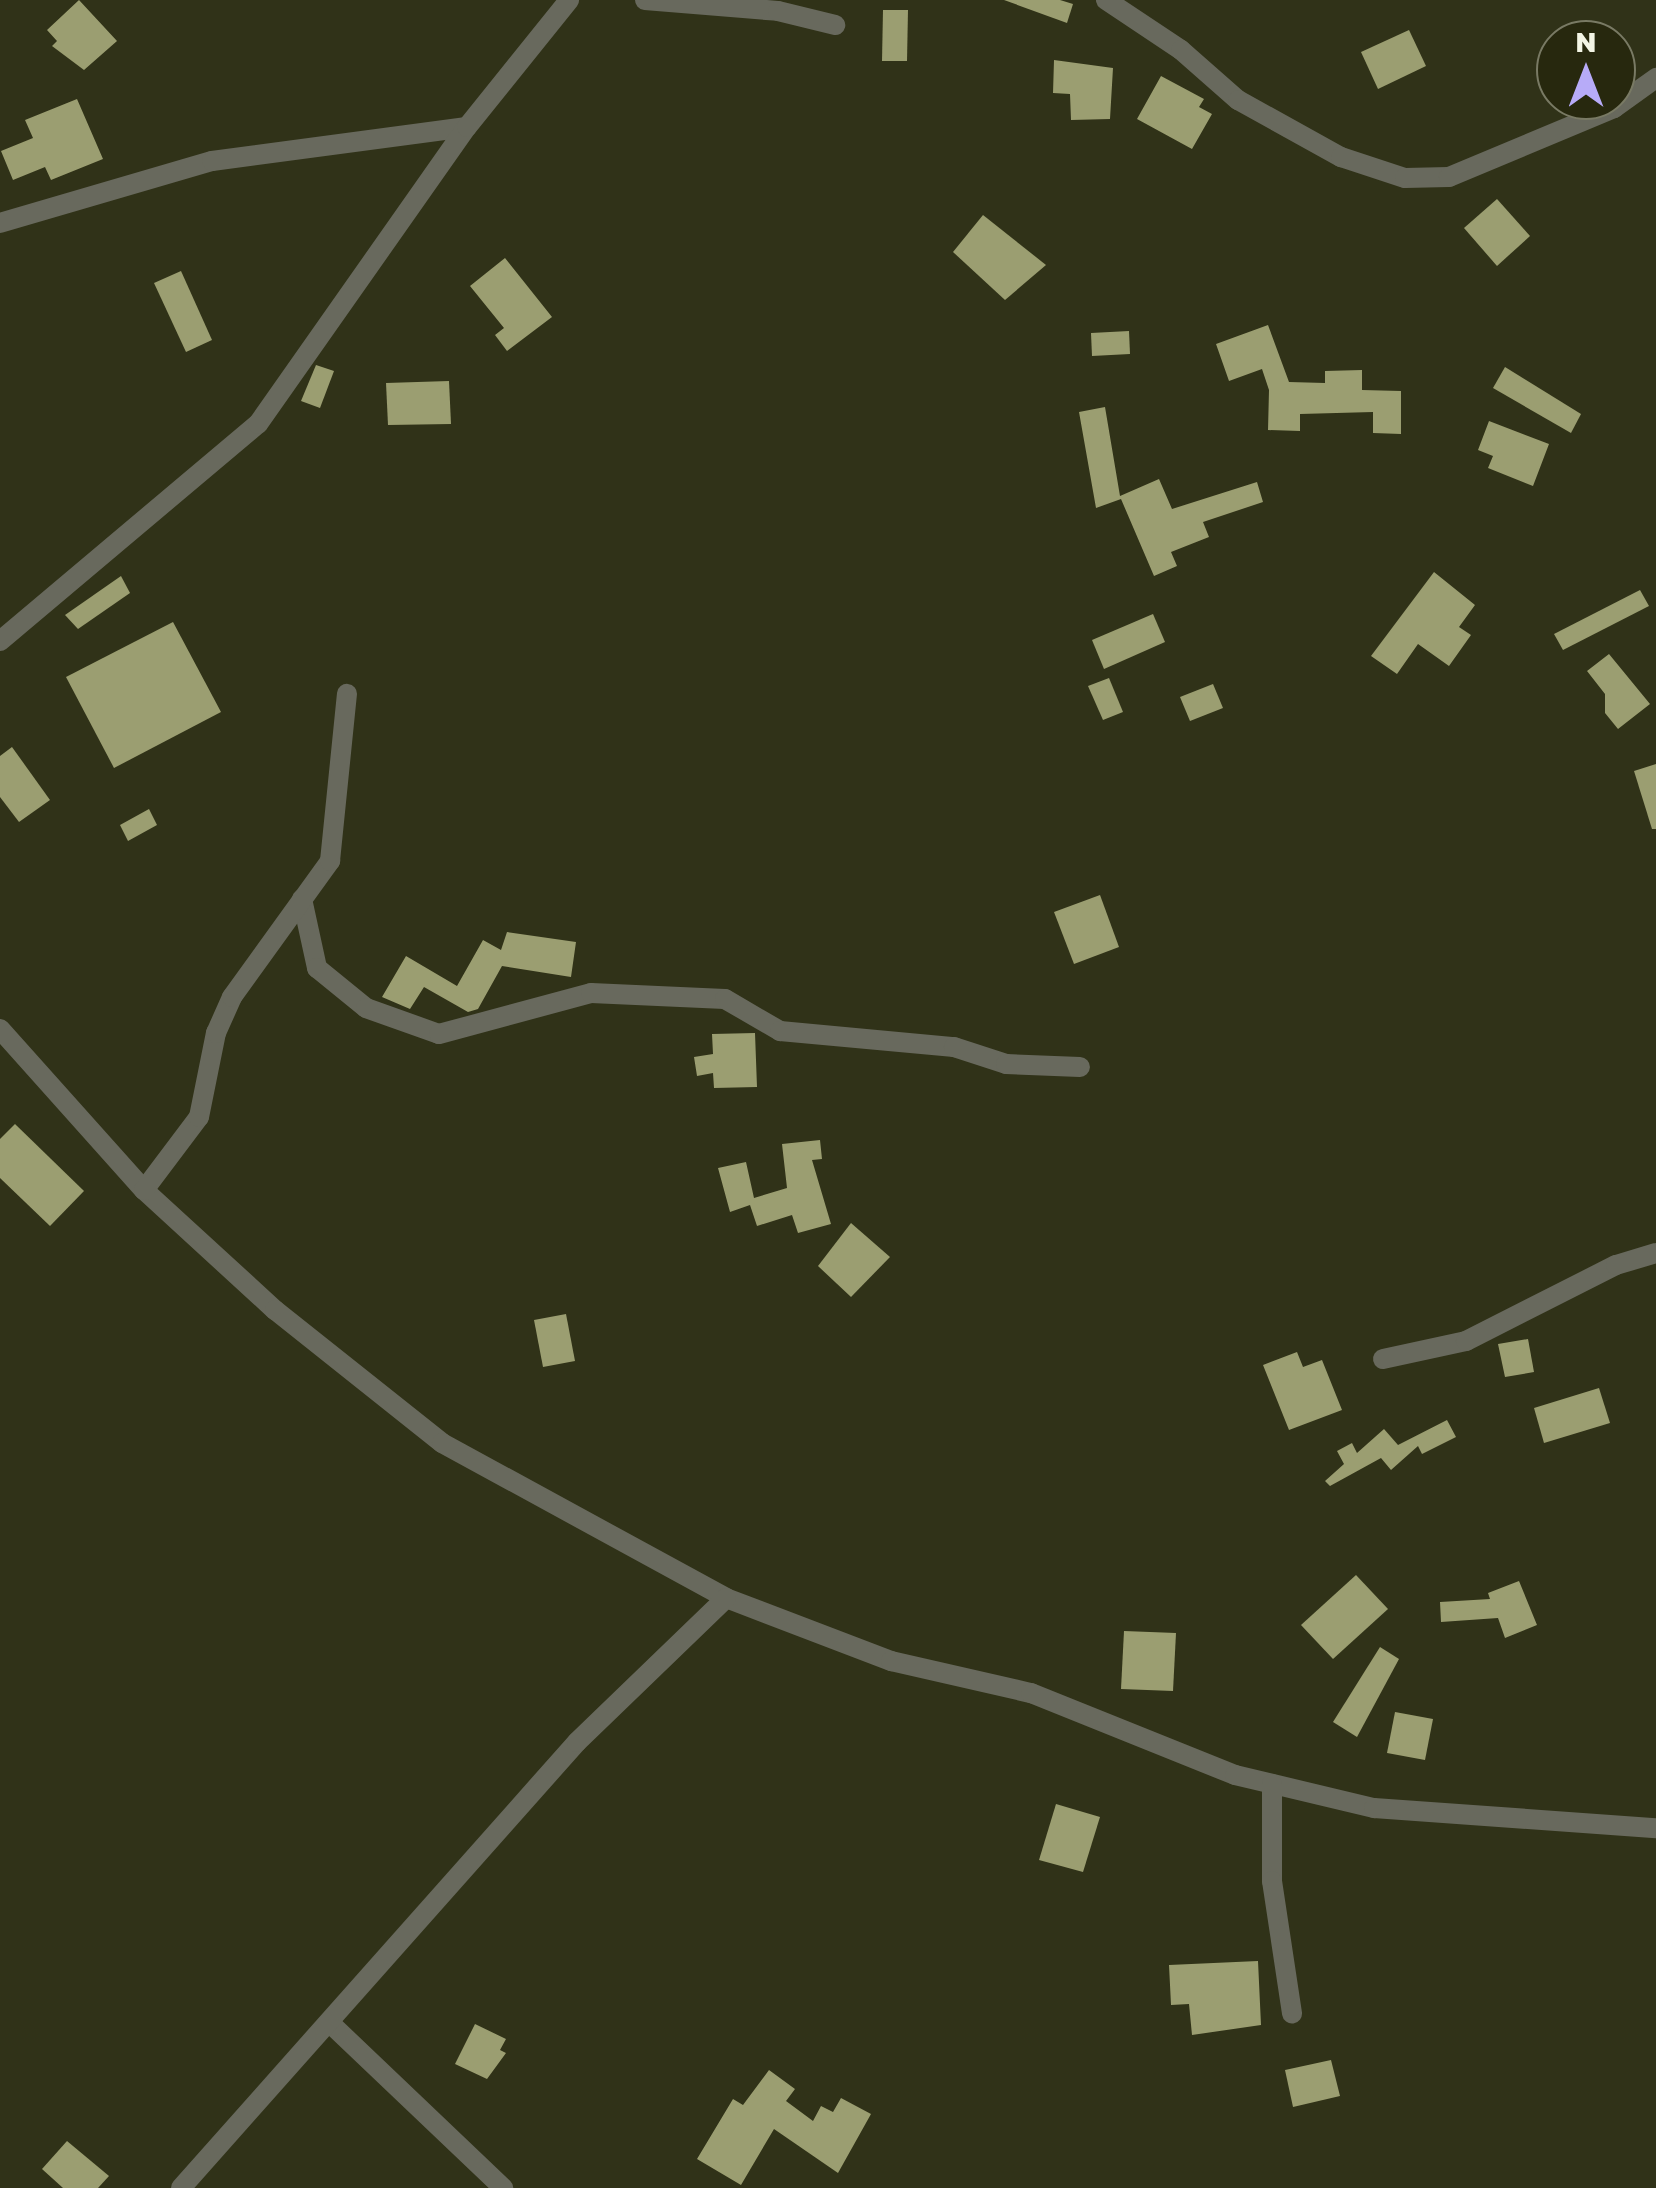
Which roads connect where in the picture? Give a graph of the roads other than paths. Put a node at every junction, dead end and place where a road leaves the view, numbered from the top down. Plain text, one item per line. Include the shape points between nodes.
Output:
1 (569, 0) edge
2 (645, 0) edge
3 (1106, 0) edge
4 (835, 25) dead end
5 (1656, 78) edge
6 (467, 128) junction
7 (0, 223) edge
8 (0, 641) edge
9 (346, 694) dead end
10 (302, 899) junction
11 (0, 1029) edge
12 (1080, 1066) dead end
13 (144, 1190) junction
14 (1656, 1252) edge
15 (1384, 1359) dead end
16 (726, 1598) junction
17 (1272, 1784) junction
18 (1656, 1828) edge
19 (1292, 2014) dead end
20 (331, 2024) junction
21 (181, 2188) edge
22 (502, 2188) edge

1 - 6 street
2 - 4 street via 778,11
3 - 5 street via 1181,50 1238,100 1342,157 1405,178 1448,176 1614,108
6 - 7 street via 212,161
6 - 8 street via 258,424
9 - 10 street via 338,826 330,861
10 - 12 street via 317,968 366,1008 440,1034 591,994 725,999 780,1030 954,1047 1006,1064
10 - 13 street via 232,997 216,1033 199,1117
11 - 13 street
13 - 16 street via 276,1310 442,1444
14 - 15 street via 1616,1264 1466,1341
16 - 17 street via 891,1661 1031,1693
16 - 20 street via 577,1742 395,1942
17 - 18 street via 1374,1808
17 - 19 street via 1272,1881
20 - 21 street
20 - 22 street

